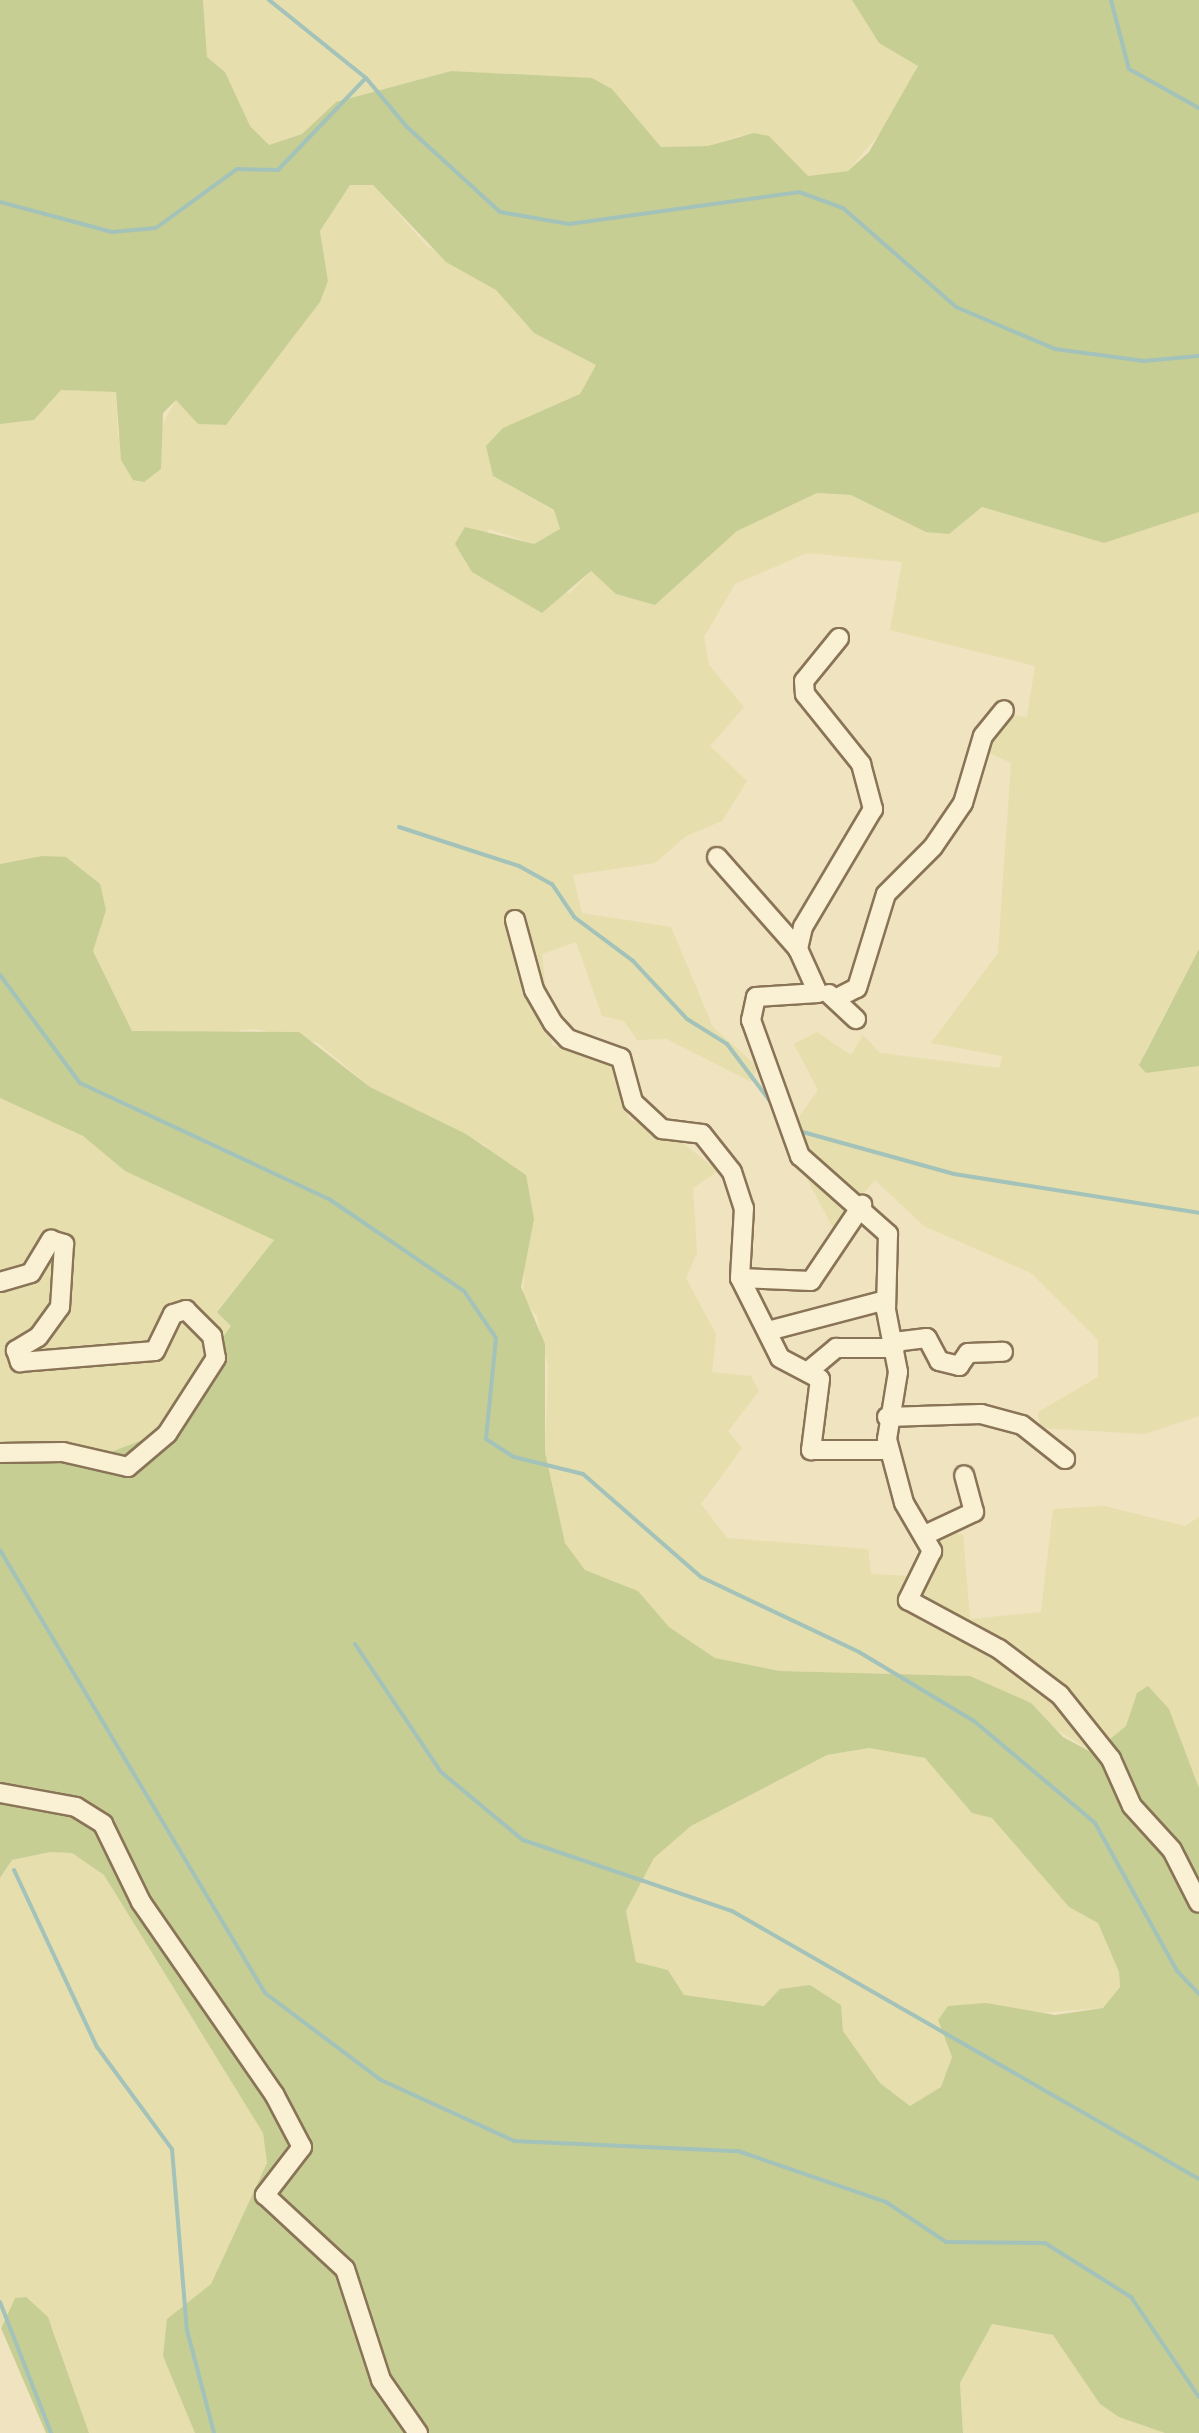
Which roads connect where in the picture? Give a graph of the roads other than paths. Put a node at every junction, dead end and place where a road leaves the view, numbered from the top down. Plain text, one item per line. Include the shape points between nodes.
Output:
1 (839, 638) dead end
2 (1004, 710) dead end
3 (717, 857) dead end
4 (515, 920) dead end
5 (798, 949) junction
6 (820, 989) junction
7 (837, 998) junction
8 (856, 1019) dead end
9 (862, 1205) junction
10 (740, 1278) junction
11 (0, 1282) edge
12 (886, 1300) junction
13 (768, 1331) junction
14 (894, 1345) junction
15 (1003, 1352) dead end
16 (811, 1369) junction
17 (887, 1417) junction
18 (889, 1450) junction
19 (0, 1453) edge
20 (1065, 1459) dead end
21 (964, 1475) dead end
22 (927, 1534) junction
23 (0, 1793) edge
24 (1199, 1903) edge
25 (418, 2433) edge

1 - 5 street via 804,681 805,694 861,764 873,809 803,927
2 - 7 street via 983,736 963,803 886,894 857,988
3 - 5 street
4 - 10 street via 534,990 553,1023 568,1039 621,1058 633,1102 662,1129 702,1134 732,1172 744,1208
5 - 6 street
6 - 7 street
6 - 9 street via 756,997 750,1005 783,1107 784,1127 811,1169
7 - 8 street
9 - 10 street via 811,1281
9 - 12 street via 888,1234
10 - 13 street
11 - 19 street via 31,1273 51,1240 64,1244 60,1307 38,1337 16,1350 20,1362 155,1351 173,1314 186,1310 212,1336 216,1358 167,1434 128,1467 63,1452
12 - 13 street
12 - 14 street
13 - 16 street via 780,1358
14 - 15 street via 927,1338 939,1361 959,1366 968,1353
14 - 16 street via 836,1348
14 - 17 street
16 - 18 street via 820,1379 811,1450
17 - 18 street
17 - 20 street via 981,1414 1022,1425
18 - 22 street via 904,1503
21 - 22 street via 974,1512
22 - 24 street via 931,1558 908,1600 999,1649 1060,1695 1111,1759 1132,1806 1172,1850
23 - 25 street via 76,1807 103,1824 141,1902 274,2094 302,2147 265,2195 345,2269 381,2380

